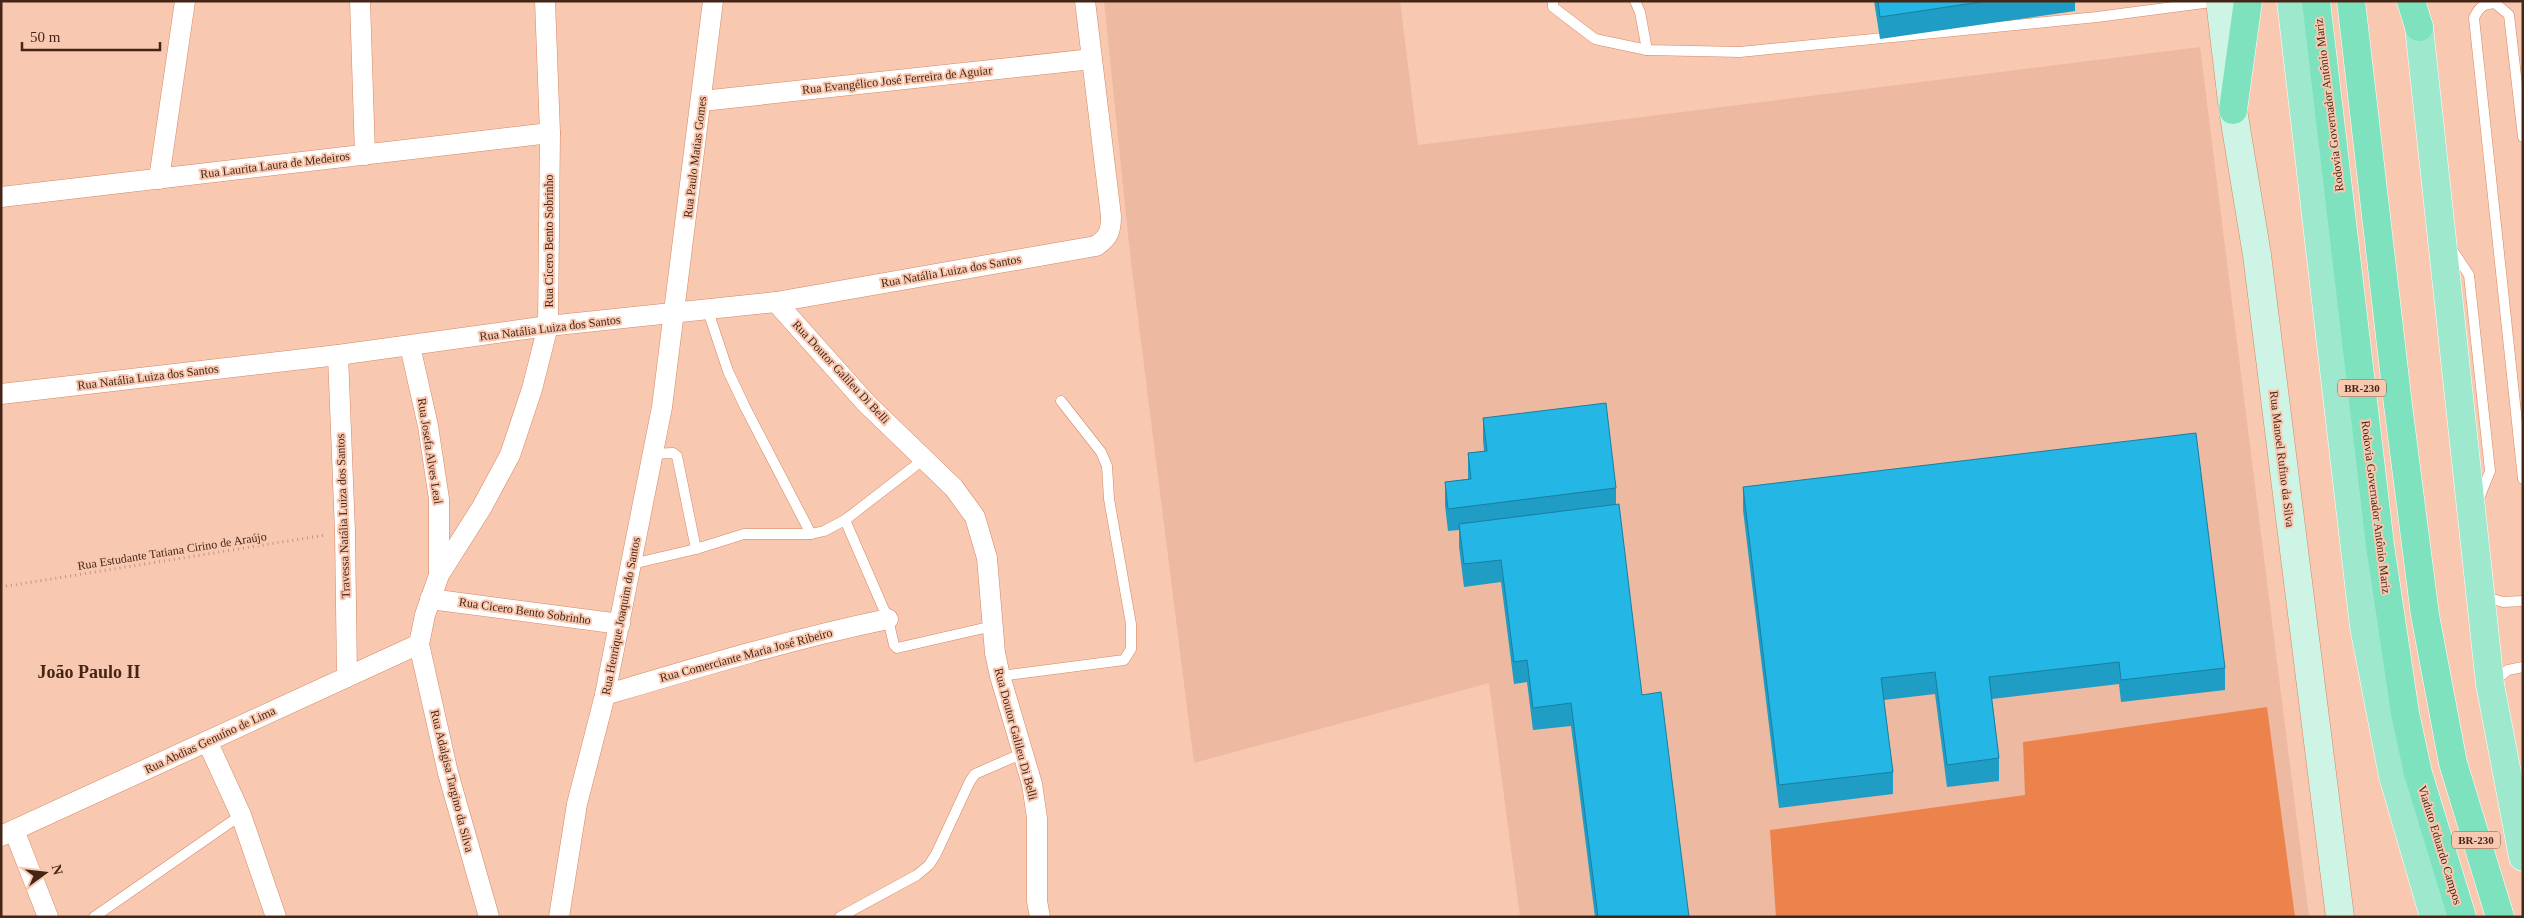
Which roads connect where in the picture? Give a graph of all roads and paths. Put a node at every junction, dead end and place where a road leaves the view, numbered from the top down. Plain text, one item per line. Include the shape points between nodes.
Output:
1 (185, 1) edge
2 (360, 1) edge
3 (545, 1) edge
4 (713, 1) edge
5 (1085, 1) edge
6 (1553, 1) edge
7 (1635, 1) edge
8 (2220, 1) edge
9 (2248, 1) edge
10 (2291, 1) edge
11 (2316, 1) edge
12 (2351, 1) edge
13 (2411, 1) edge
14 (2418, 27) joint
15 (1647, 50) junction
16 (1092, 60) junction
17 (702, 101) junction
18 (2233, 110) junction
19 (550, 133) junction
20 (2523, 137) edge
21 (365, 155) junction
22 (159, 179) junction
23 (1, 197) edge
24 (776, 302) junction
25 (708, 311) junction
26 (675, 314) junction
27 (548, 326) junction
28 (410, 346) junction
29 (338, 355) junction
30 (1, 394) edge
31 (1061, 402) dead end
32 (2521, 451) edge
33 (651, 454) junction
34 (924, 458) junction
35 (2523, 479) edge
36 (845, 520) junction
37 (345, 532) junction
38 (811, 534) junction
39 (696, 549) junction
40 (632, 564) junction
41 (439, 575) junction
42 (1, 587) edge
43 (2480, 595) junction
44 (430, 599) junction
45 (2523, 601) edge
46 (888, 619) junction
47 (620, 624) junction
48 (993, 626) junction
49 (419, 644) junction
50 (2523, 667) edge
51 (1000, 676) junction
52 (347, 677) junction
53 (2490, 684) junction
54 (605, 696) junction
55 (207, 741) junction
56 (1023, 753) junction
57 (2405, 775) junction
58 (241, 815) junction
59 (8, 833) edge
60 (2523, 857) edge
61 (48, 917) edge
62 (94, 917) edge
63 (276, 917) edge
64 (489, 917) edge
65 (559, 917) edge
66 (840, 917) edge
67 (1040, 917) edge
68 (2340, 917) edge
69 (2434, 917) edge
70 (2462, 917) edge
71 (2500, 917) edge

1 - 22 street
2 - 21 street
3 - 19 street, Rua Cícero Bento Sobrinho
4 - 17 street, Rua Paulo Matias Gomes
5 - 16 street
6 - 15 lane via 1553,7 1595,39
7 - 15 lane
8 - 15 lane via 2096,18 1769,50
8 - 18 main road, Rua Manoel Rufino da Silva
9 - 18 highway
10 - 57 main road via 2364,627
11 - 57 highway, Rodovia Governador Antônio Mariz / BR-230 via 2380,546 2405,713
12 - 71 highway, BR-230 via 2425,616 2453,763
13 - 14 highway
14 - 43 main road
16 - 17 street, Rua Evangélico José Ferreira de Aguiar
16 - 24 street, Rua Natália Luiza dos Santos via 1111,216 1111,230 1096,246
17 - 26 street, Rua Paulo Matias Gomes
18 - 68 main road, Rua Manoel Rufino da Silva via 2257,255
19 - 21 street, Rua Laurita Laura de Medeiros
19 - 27 street, Rua Cícero Bento Sobrinho
20 - 32 lane via 2509,15 2502,7 2485,4 2477,10 2474,18
21 - 22 street, Rua Laurita Laura de Medeiros
22 - 23 street, Rua Laurita Laura de Medeiros
24 - 25 street, Rua Natália Luiza dos Santos
24 - 34 street, Rua Doutor Galileu Di Belli via 866,403
25 - 26 street, Rua Natália Luiza dos Santos
25 - 38 lane via 728,371
26 - 27 street, Rua Natália Luiza dos Santos
26 - 33 street, Rua Henrique Joaquim do Santos via 662,407
27 - 28 street, Rua Natália Luiza dos Santos
27 - 41 street, Rua Cícero Bento Sobrinho via 510,455
28 - 29 street, Rua Natália Luiza dos Santos
28 - 41 street, Rua Josefa Alves Leal via 428,426 438,499
29 - 30 street, Rua Natália Luiza dos Santos
29 - 37 street, Travessa Natália Luiza dos Santos
31 - 51 lane via 1101,452 1107,466 1109,498 1131,624 1131,649 1124,660
32 - 35 lane
33 - 39 lane via 673,453 677,456
33 - 40 street, Rua Henrique Joaquim do Santos
34 - 36 lane
34 - 48 street, Rua Doutor Galileu Di Belli via 954,488 975,517 987,558
36 - 38 lane
36 - 46 lane
37 - 42 path, Rua Estudante Tatiana Cirino de Araújo
37 - 52 street, Travessa Natália Luiza dos Santos
38 - 39 lane via 744,534
39 - 40 lane
40 - 47 street, Rua Henrique Joaquim do Santos
41 - 44 street, Rua Josefa Alves Leal
43 - 45 lane via 2503,602
43 - 53 main road
44 - 47 street, Rua Cicero Bento Sobrinho
44 - 49 street, Rua Josefa Alves Leal
46 - 48 lane via 894,645 899,648
46 - 54 street, Rua Comerciante Maria José Ribeiro via 749,652
47 - 54 street, Rua Henrique Joaquim do Santos
48 - 51 street, Rua Doutor Galileu Di Belli
49 - 52 street, Rua Abdias Genuíno de Lima
49 - 64 street, Rua Adalgisa Targino da Silva via 448,773
50 - 53 lane via 2508,670
51 - 56 street, Rua Doutor Galileu Di Belli
52 - 55 street, Rua Abdias Genuíno de Lima
53 - 60 main road
54 - 65 street, Rua Henrique Joaquim do Santos via 577,804
55 - 58 street
55 - 59 street, Rua Abdias Genuíno de Lima
56 - 66 lane via 976,774 936,854 917,875
56 - 67 street, Rua Doutor Galileu Di Belli via 1037,818 1036,901
57 - 69 main road, Viaduto Eduardo Campos
57 - 70 highway, Viaduto Eduardo Campos / BR-230
58 - 62 lane
58 - 63 street
59 - 61 street

